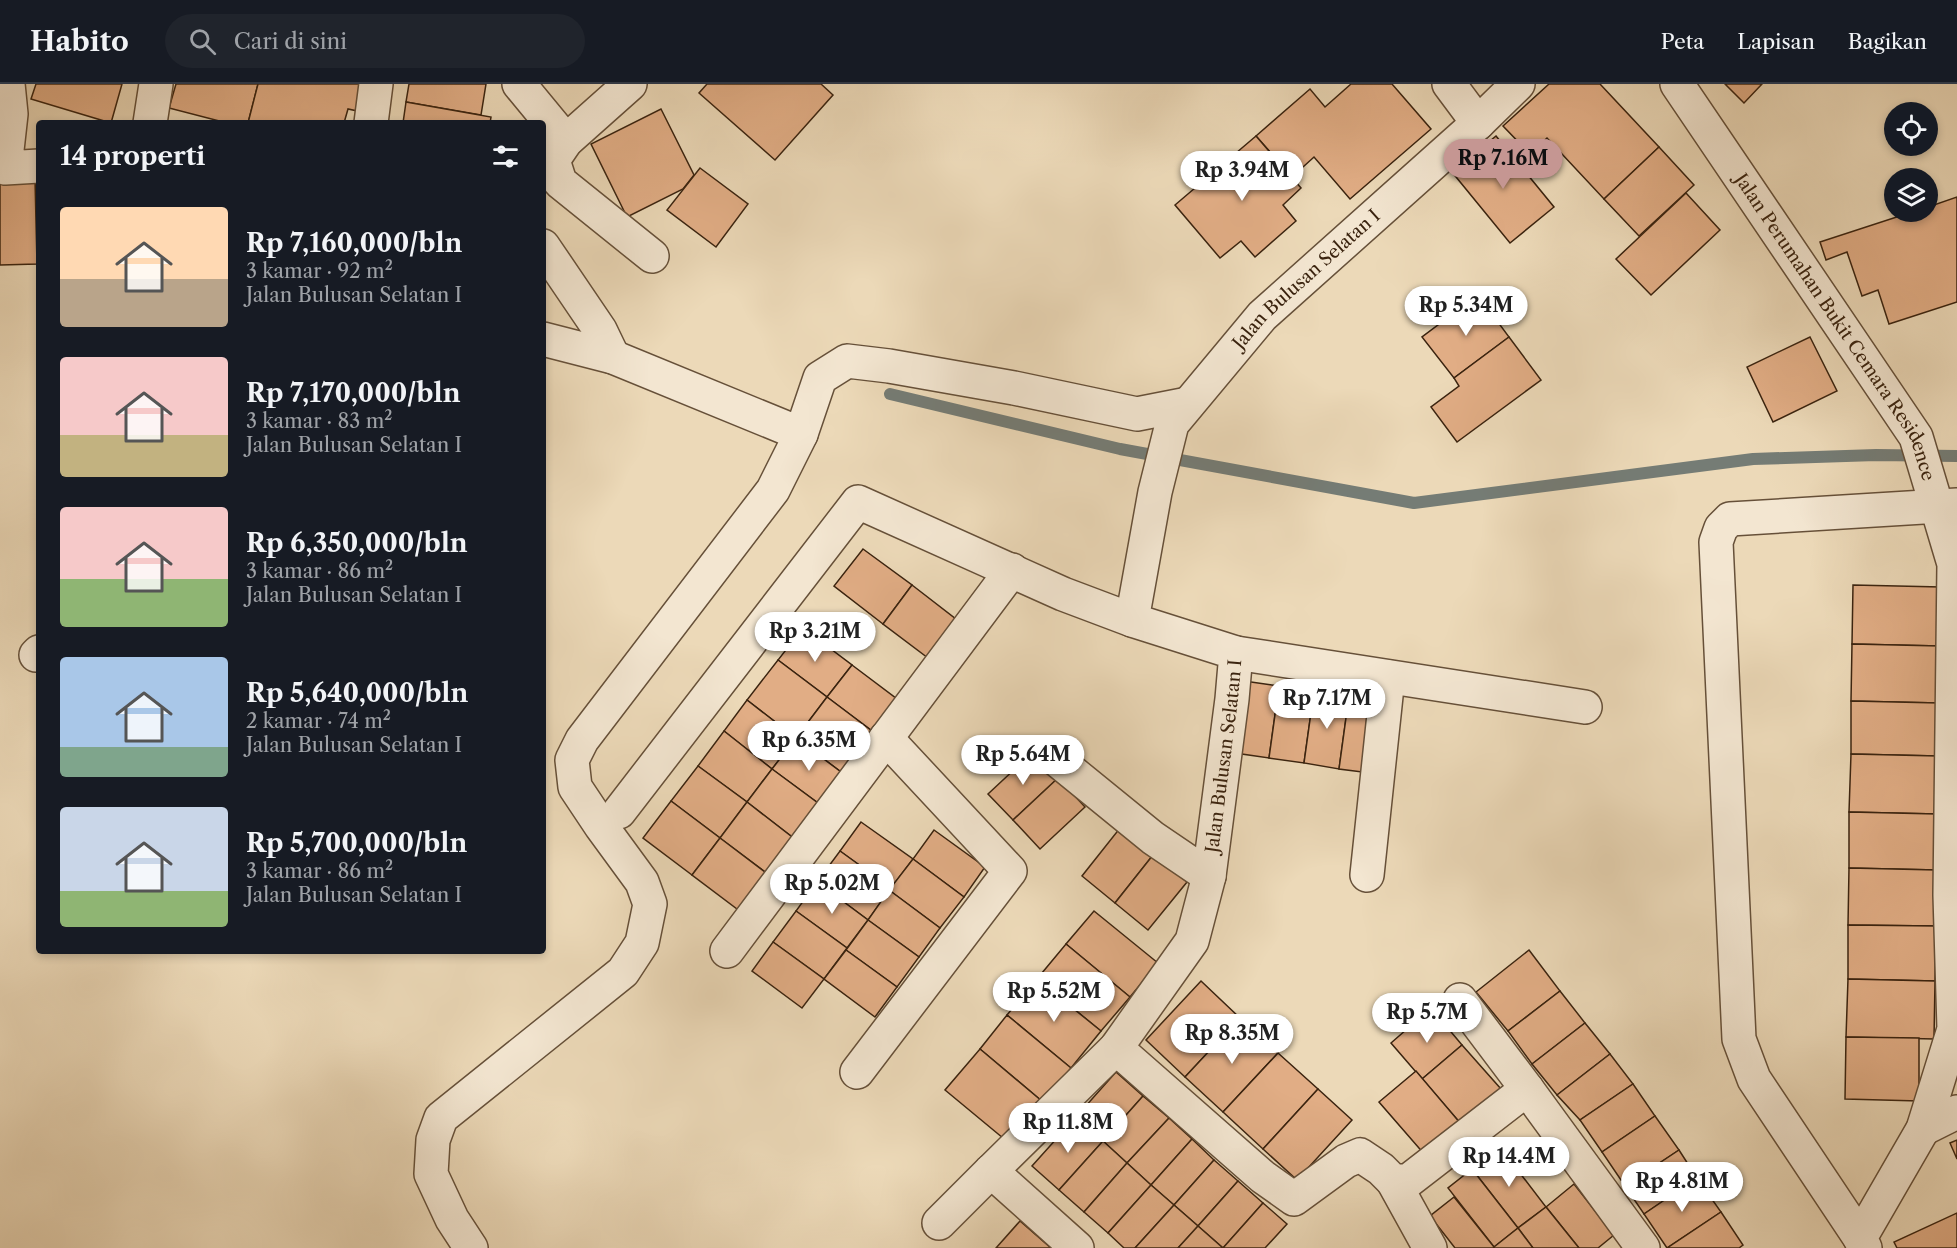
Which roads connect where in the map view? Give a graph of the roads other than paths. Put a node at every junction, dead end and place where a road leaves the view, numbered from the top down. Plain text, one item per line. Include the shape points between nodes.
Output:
1 (8, 84) edge
2 (156, 84) edge
3 (376, 84) edge
4 (519, 84) edge
5 (630, 84) edge
6 (1449, 84) edge
7 (1518, 84) edge
8 (1677, 84) edge
9 (150, 120) edge
10 (371, 120) edge
11 (1478, 123) junction
12 (566, 141) junction
13 (36, 166) edge
14 (2, 168) edge
15 (546, 250) edge
16 (652, 256) dead end
17 (546, 340) edge
18 (613, 357) junction
19 (1180, 414) junction
20 (801, 434) junction
21 (1946, 506) edge
22 (1011, 570) junction
23 (1132, 620) junction
24 (1955, 650) edge
25 (1236, 653) junction
26 (1388, 677) junction
27 (1585, 707) dead end
28 (886, 738) junction
29 (1051, 755) dead end
30 (619, 812) dead end
31 (1367, 875) dead end
32 (1209, 876) junction
33 (1953, 893) edge
34 (727, 951) dead end
35 (1460, 1000) dead end
36 (1116, 1047) junction
37 (857, 1072) dead end
38 (1527, 1089) junction
39 (1957, 1112) edge
40 (1923, 1129) junction
41 (1000, 1162) junction
42 (1393, 1181) junction
43 (939, 1223) dead end
44 (1862, 1243) edge
45 (1638, 1246) edge
46 (471, 1248) edge
47 (1077, 1248) edge
48 (1430, 1248) edge

1 - 14 street via 11,114
2 - 9 street
3 - 10 street
4 - 12 street
5 - 12 street
6 - 11 street
7 - 11 street, Jalan Bulusan Selatan I
8 - 21 street, Jalan Perumahan Bukit Cemara Residence via 1916,437 1928,473
11 - 19 street, Jalan Bulusan Selatan I via 1263,316
12 - 16 street via 553,160 560,182
13 - 14 street
15 - 18 street via 600,330
17 - 18 street
18 - 20 street
19 - 20 street via 1137,414 1014,388 847,360 819,378
19 - 23 street, Jalan Bulusan Selatan I via 1155,492
20 - 46 street via 773,490 582,740 572,760 575,787 642,882 650,904 642,943 623,972 441,1118 433,1140 430,1174
21 - 24 street, Jalan Perumahan Bukit Cemara Residence via 1954,564
21 - 44 street via 1730,519 1721,528 1716,542 1739,1039 1754,1079
22 - 23 street
22 - 28 street
22 - 30 street via 858,502
23 - 25 street, Jalan Bulusan Selatan I
24 - 33 street, Jalan Perumahan Bukit Cemara Residence
25 - 26 street
25 - 32 street, Jalan Bulusan Selatan I
26 - 27 street
26 - 31 street
28 - 34 street
28 - 37 street via 1010,872
29 - 32 street via 1153,838
32 - 36 street, Jalan Bulusan Selatan I via 1191,941
33 - 40 street, Jalan Perumahan Bukit Cemara Residence via 1954,1029
35 - 38 street
36 - 41 street, Jalan Bulusan Selatan I
36 - 42 street via 1263,1177 1294,1199 1360,1155
38 - 42 street via 1408,1181
38 - 45 street
39 - 40 street
40 - 44 street, Jalan Perumahan Bukit Cemara Residence
41 - 43 street, Jalan Bulusan Selatan I
41 - 47 street
42 - 48 street

